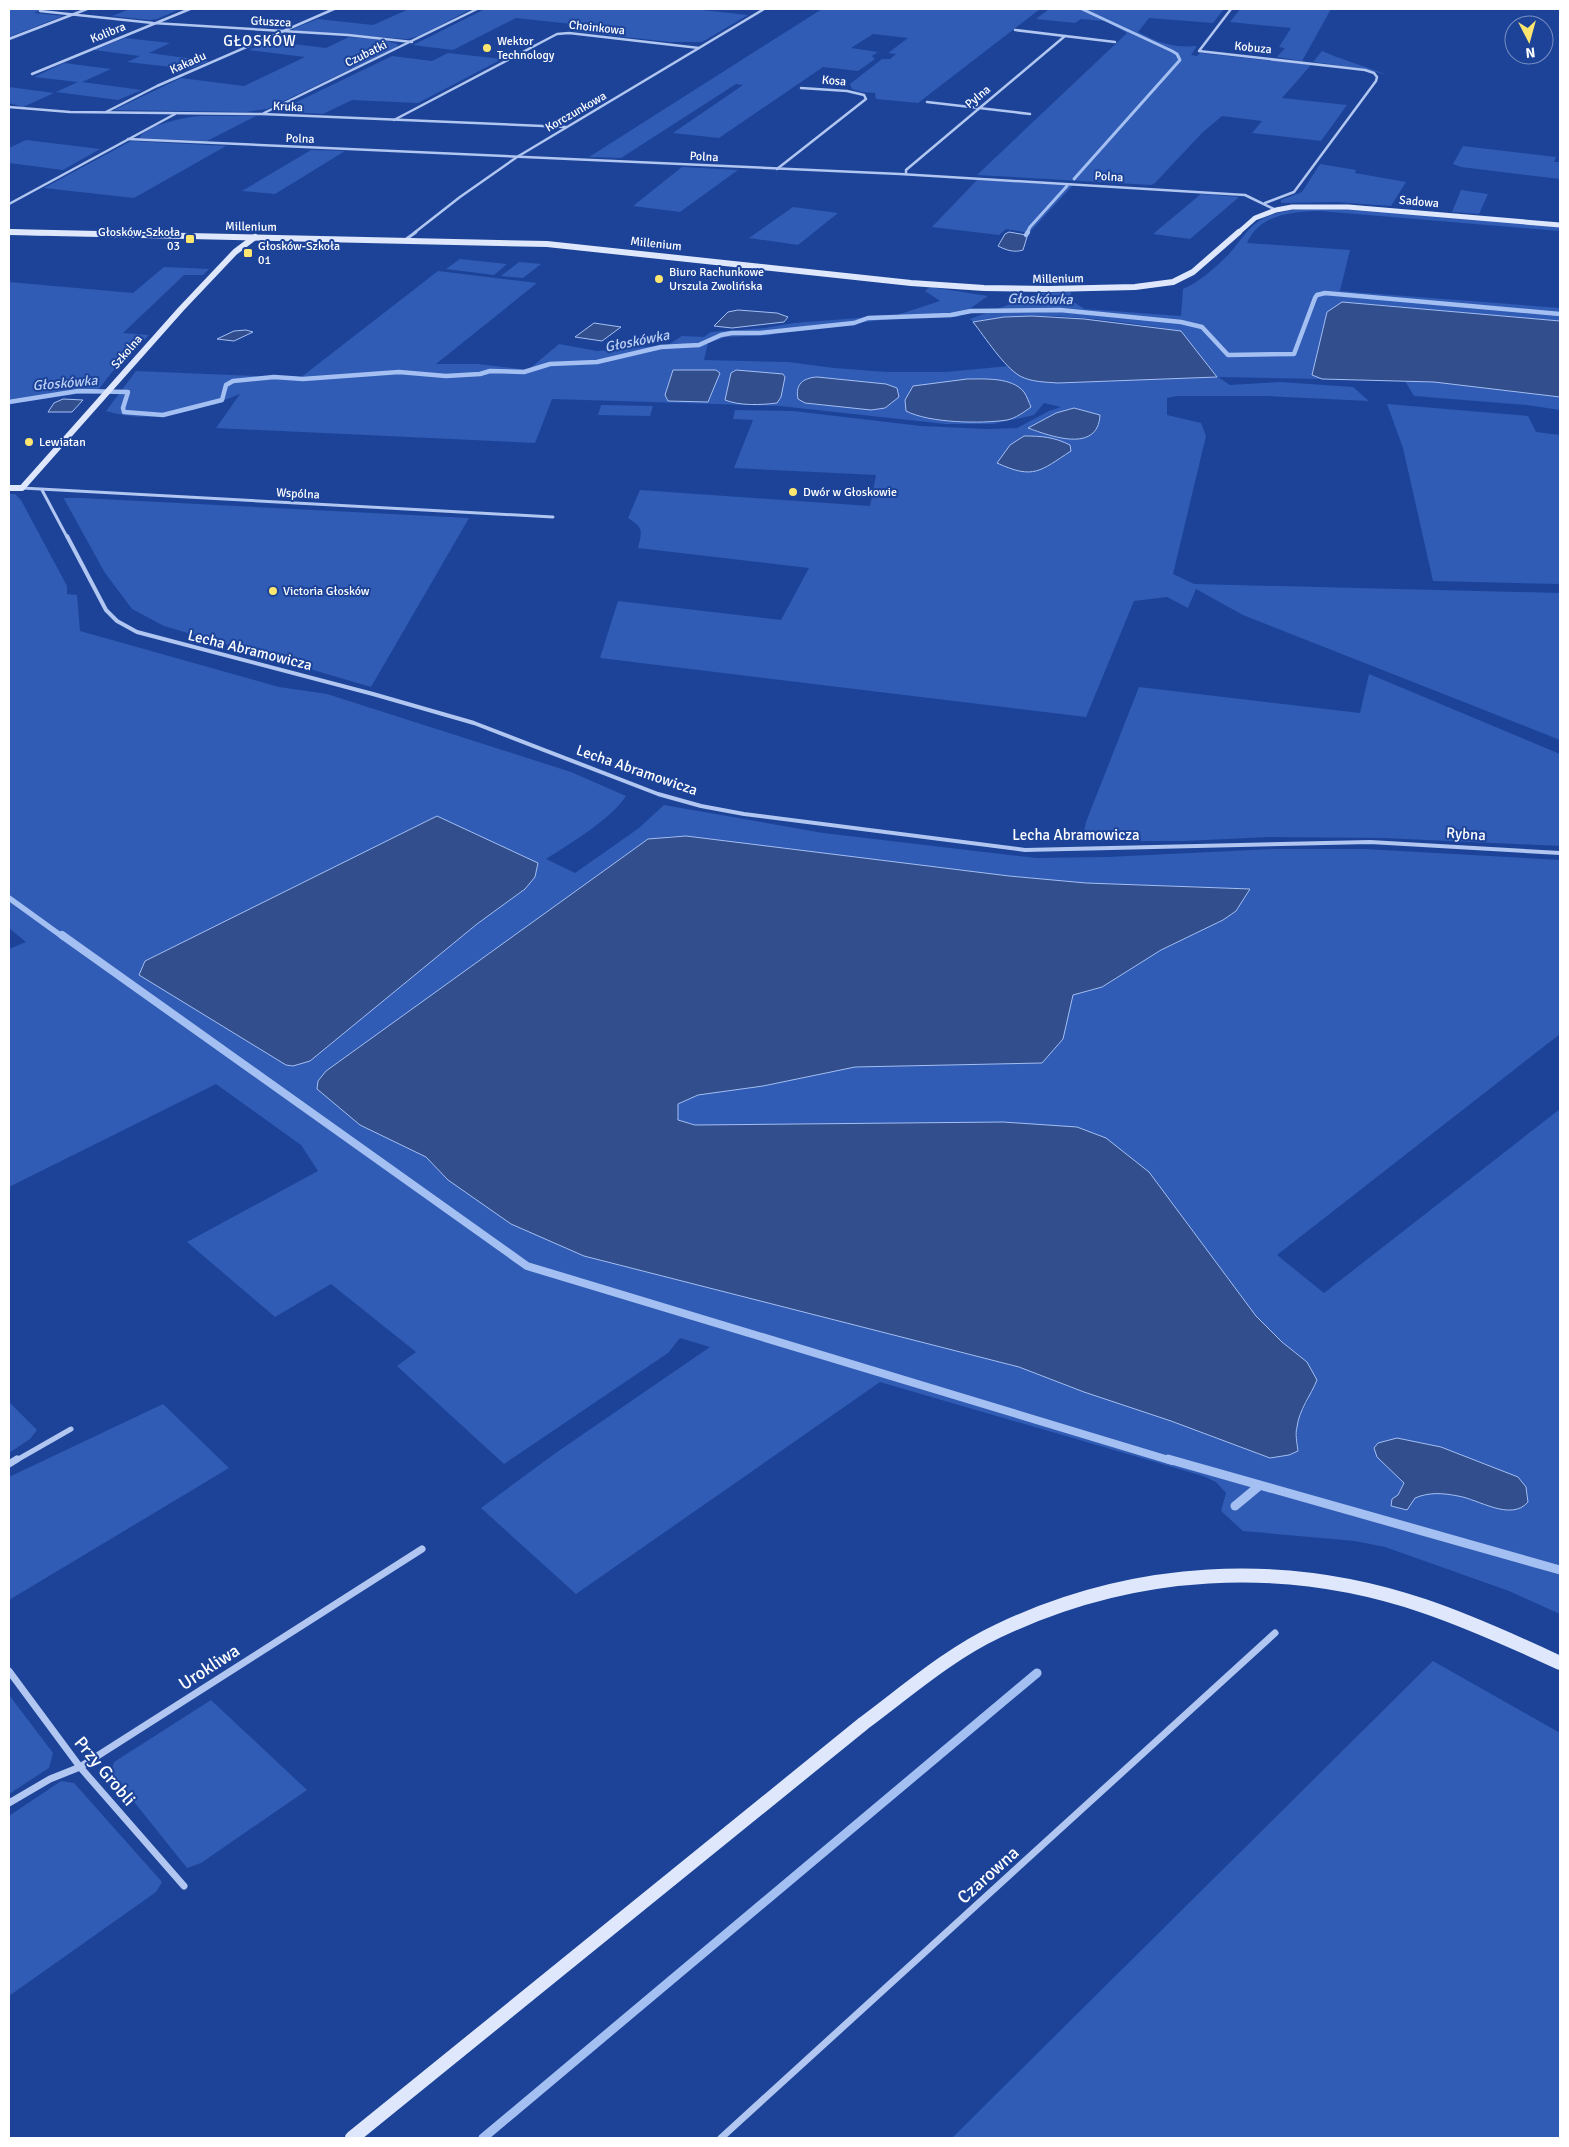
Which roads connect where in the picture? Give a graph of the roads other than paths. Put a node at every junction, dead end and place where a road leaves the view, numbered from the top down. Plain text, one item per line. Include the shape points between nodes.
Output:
1 (87, 9) edge
2 (190, 9) edge
3 (334, 9) edge
4 (477, 9) edge
5 (764, 9) edge
6 (1231, 9) edge
7 (40, 10) dead end
8 (74, 14) junction
9 (154, 24) junction
10 (1015, 30) dead end
11 (283, 31) junction
12 (1065, 36) junction
13 (9, 39) edge
14 (412, 42) junction
15 (1115, 42) dead end
16 (699, 48) junction
17 (32, 74) dead end
18 (801, 88) dead end
19 (927, 102) dead end
20 (9, 107) edge
21 (978, 108) junction
22 (105, 112) junction
23 (176, 113) junction
24 (262, 114) junction
25 (1030, 114) dead end
26 (393, 120) junction
27 (566, 128) junction
28 (128, 139) junction
29 (517, 157) junction
30 (776, 169) junction
31 (906, 174) junction
32 (1265, 203) junction
33 (9, 204) edge
34 (1276, 210) junction
35 (1560, 225) edge
36 (9, 232) edge
37 (255, 237) junction
38 (405, 240) junction
39 (9, 488) edge
40 (22, 488) junction
41 (42, 490) junction
42 (553, 517) dead end
43 (1370, 842) joint
44 (1560, 853) edge
45 (71, 1429) dead end
46 (9, 1464) edge
47 (422, 1549) dead end
48 (1275, 1634) dead end
49 (1560, 1663) edge
50 (9, 1671) edge
51 (80, 1767) junction
52 (9, 1804) edge
53 (184, 1886) dead end
54 (352, 2138) edge
55 (721, 2138) edge

1 - 8 street
2 - 9 street, Kolibra
3 - 11 street, Kakadu
4 - 14 street, Czubatki
5 - 16 street, Korczunkowa
6 - 32 street, Kobuza via 1199,51 1305,62 1371,72 1377,76 1294,192
7 - 8 street, Głuszca
8 - 9 street, Głuszca
8 - 13 street
9 - 11 street, Głuszca
9 - 17 street, Kolibra
10 - 12 street
11 - 14 street, Głuszca
11 - 22 street, Kakadu
12 - 15 street
12 - 21 street, Pylna
14 - 24 street, Czubatki
16 - 26 street, Choinkowa via 557,34
16 - 27 street, Korczunkowa
18 - 30 street, Kosa via 847,91 864,95 866,99
19 - 21 street
20 - 22 street, Kruka
21 - 25 street
21 - 31 street, Pylna via 906,170
22 - 23 street, Kruka
23 - 24 street, Kruka
23 - 28 street
24 - 26 street, Kruka
26 - 27 street, Kruka
27 - 29 street, Korczunkowa
28 - 29 street, Polna
28 - 33 street
29 - 30 street, Polna
29 - 38 street, Korczunkowa
30 - 31 street, Polna
31 - 32 street, Polna via 1245,195
32 - 34 street, Polna
34 - 35 street, Sadowa via 1308,206 1348,207
34 - 38 street, Millenium via 1251,220 1185,277 1160,284 1121,288 975,288 568,246
36 - 37 street, Millenium
37 - 38 street, Millenium
37 - 40 street, Szkolna via 201,288
39 - 40 street
40 - 41 street
41 - 42 street, Wspólna
41 - 43 street, Lecha Abramowicza via 106,610 117,621 137,632 474,723 658,794 701,806 1025,850
43 - 44 street, Rybna
45 - 46 street
47 - 51 street, Urokliwa
48 - 55 street, Czarowna
49 - 54 street via 1503,1634 1413,1601 1321,1580 1274,1575 1176,1577 1124,1586 1046,1609 988,1636 864,1723
50 - 51 street, Przy Grobli
51 - 52 street, Urokliwa via 50,1779
51 - 53 street, Przy Grobli

